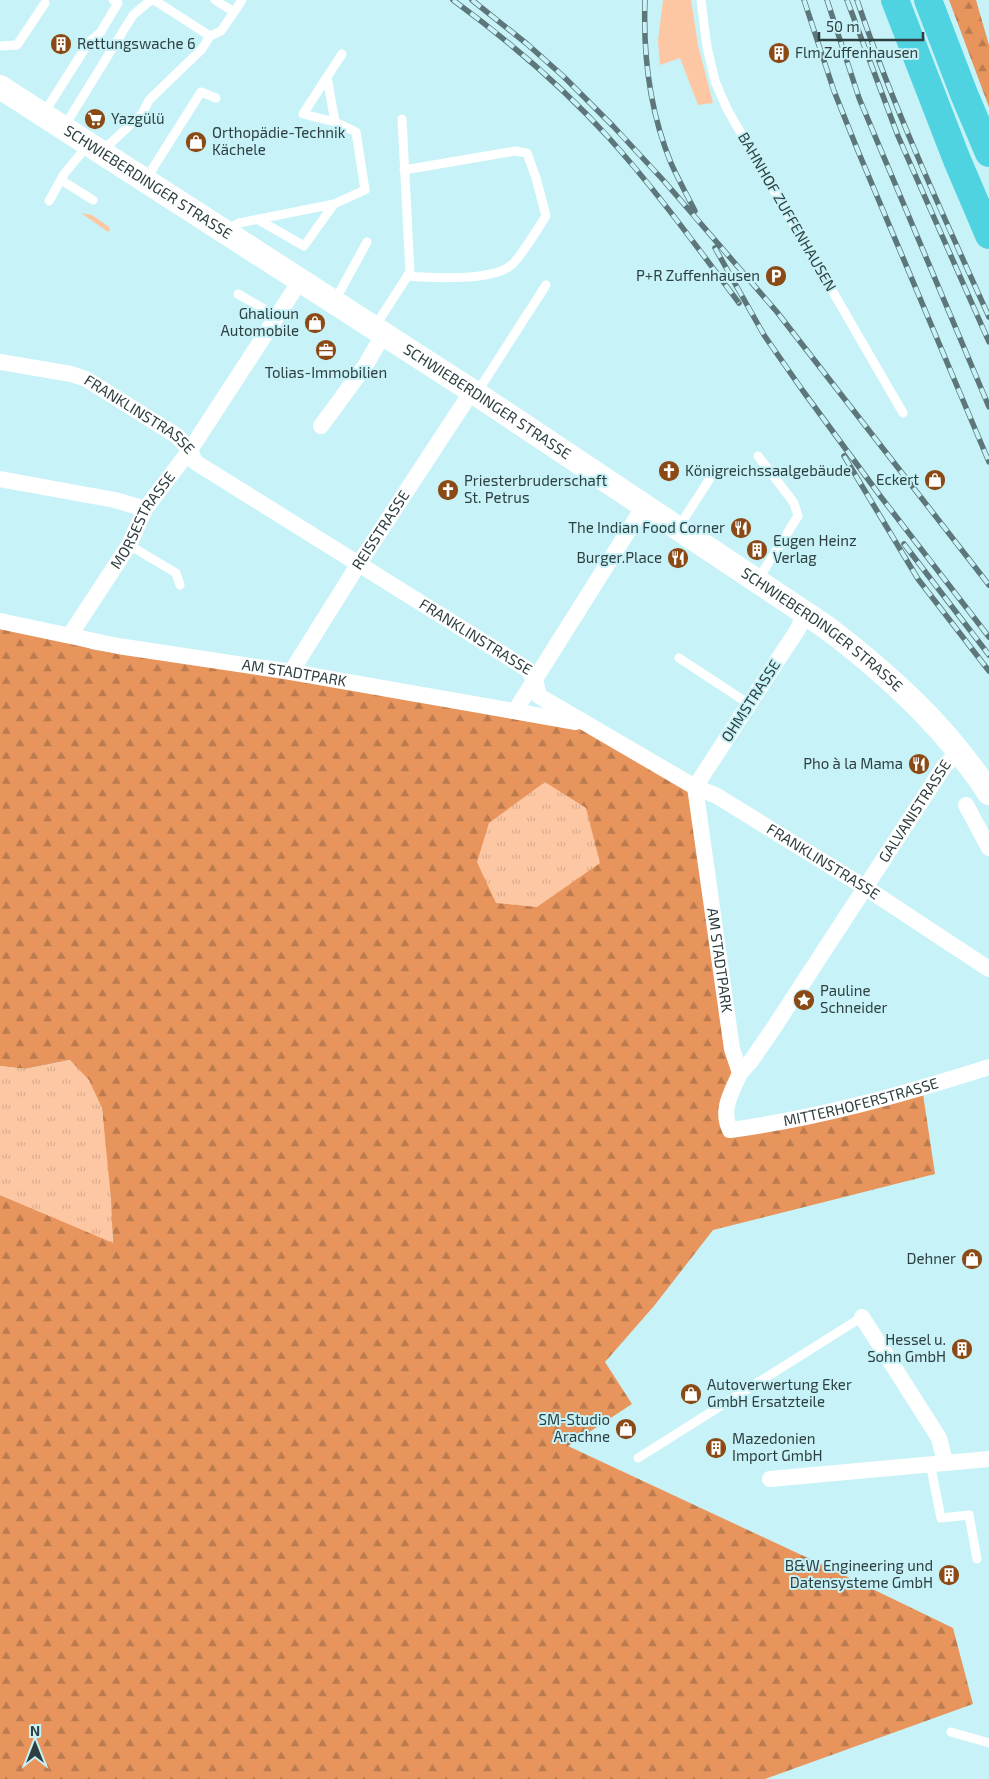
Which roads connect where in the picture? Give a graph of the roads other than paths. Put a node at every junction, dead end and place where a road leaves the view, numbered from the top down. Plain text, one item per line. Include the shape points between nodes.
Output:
1 (113, 0) edge
2 (152, 0) edge
3 (216, 0) edge
4 (242, 0) edge
5 (701, 0) edge
6 (895, 0) edge
7 (928, 0) edge
8 (45, 3) dead end
9 (234, 12) junction
10 (210, 36) junction
11 (0, 46) edge
12 (342, 54) dead end
13 (327, 77) junction
14 (0, 87) edge
15 (216, 98) dead end
16 (42, 115) junction
17 (402, 119) dead end
18 (335, 122) junction
19 (63, 128) junction
20 (94, 149) junction
21 (989, 153) edge
22 (404, 170) junction
23 (61, 180) junction
24 (145, 182) junction
25 (93, 200) dead end
26 (49, 201) dead end
27 (334, 204) junction
28 (257, 219) junction
29 (223, 231) junction
30 (989, 235) edge
31 (367, 242) dead end
32 (407, 276) junction
33 (300, 281) junction
34 (546, 286) dead end
35 (238, 294) dead end
36 (333, 302) junction
37 (276, 316) junction
38 (378, 331) junction
39 (0, 362) edge
40 (474, 393) junction
41 (903, 413) dead end
42 (321, 426) dead end
43 (190, 450) junction
44 (758, 456) dead end
45 (0, 479) edge
46 (708, 480) dead end
47 (644, 506) junction
48 (145, 509) junction
49 (677, 529) junction
50 (129, 545) junction
51 (358, 565) junction
52 (757, 581) junction
53 (180, 585) dead end
54 (805, 614) junction
55 (0, 622) edge
56 (70, 635) junction
57 (679, 658) dead end
58 (291, 672) junction
59 (535, 679) junction
60 (749, 704) junction
61 (515, 711) junction
62 (587, 724) junction
63 (960, 752) junction
64 (695, 787) junction
65 (989, 793) edge
66 (966, 805) dead end
67 (989, 848) edge
68 (866, 888) junction
69 (989, 969) edge
70 (989, 1067) edge
71 (740, 1073) junction
72 (862, 1318) joint
73 (638, 1458) dead end
74 (989, 1459) edge
75 (937, 1463) junction
76 (770, 1479) dead end
77 (977, 1559) dead end
78 (952, 1732) dead end
79 (989, 1743) edge

1 - 16 lane via 118,3
2 - 10 lane
2 - 19 lane via 133,16
3 - 9 lane
4 - 9 lane
5 - 41 lane, BAHNHOF ZUFFENHAUSEN via 715,81 727,108
6 - 30 highway via 956,160
7 - 21 highway
8 - 11 lane via 17,46
9 - 10 lane via 221,31
10 - 20 lane via 202,49 149,100 142,114
12 - 13 lane
13 - 18 lane
13 - 18 lane via 303,114
14 - 16 main road, SCHWIEBERDINGER STRASSE
15 - 24 lane via 201,92
16 - 19 main road, SCHWIEBERDINGER STRASSE
17 - 22 lane
18 - 27 lane via 356,132 364,190
19 - 20 main road, SCHWIEBERDINGER STRASSE
20 - 23 lane
20 - 24 main road, SCHWIEBERDINGER STRASSE
22 - 32 lane via 410,272
22 - 32 lane via 515,151 527,153 546,216 512,266 502,271 439,278
23 - 25 lane
23 - 26 lane
24 - 29 main road, SCHWIEBERDINGER STRASSE
27 - 28 lane
27 - 28 lane via 304,246
28 - 29 lane
29 - 33 main road, SCHWIEBERDINGER STRASSE
31 - 36 lane
32 - 38 lane
33 - 36 main road, SCHWIEBERDINGER STRASSE
33 - 37 street, MORSESTRASSE
34 - 40 lane, REISSTRASSE
35 - 37 lane
36 - 38 main road, SCHWIEBERDINGER STRASSE
37 - 43 street, MORSESTRASSE
38 - 40 main road, SCHWIEBERDINGER STRASSE
38 - 42 street via 365,366
39 - 43 street, FRANKLINSTRASSE via 86,379 177,436
40 - 47 main road, SCHWIEBERDINGER STRASSE
40 - 51 street, REISSTRASSE
43 - 48 street, MORSESTRASSE
43 - 51 street, FRANKLINSTRASSE via 195,462
44 - 52 lane via 794,503 798,516
45 - 48 street via 114,500
46 - 49 lane
47 - 49 main road, SCHWIEBERDINGER STRASSE
47 - 59 street
48 - 50 street, MORSESTRASSE
49 - 52 main road, SCHWIEBERDINGER STRASSE
50 - 53 lane via 176,574
50 - 56 street, MORSESTRASSE
51 - 58 street, REISSTRASSE
51 - 59 street, FRANKLINSTRASSE via 527,669
52 - 54 main road, SCHWIEBERDINGER STRASSE
54 - 60 street, OHMSTRASSE
54 - 63 main road, SCHWIEBERDINGER STRASSE via 878,668
55 - 56 street, AM STADTPARK
56 - 58 street, AM STADTPARK via 118,646
57 - 60 lane
58 - 61 street, AM STADTPARK
59 - 61 street
59 - 62 street, FRANKLINSTRASSE via 539,696
60 - 64 street, OHMSTRASSE
61 - 62 street, AM STADTPARK
62 - 64 street, FRANKLINSTRASSE
63 - 65 main road, SCHWIEBERDINGER STRASSE
63 - 68 street, GALVANISTRASSE via 945,765
64 - 68 street, FRANKLINSTRASSE via 717,796
64 - 71 street, AM STADTPARK via 732,1049
66 - 67 street
68 - 69 street, FRANKLINSTRASSE
68 - 71 street, GALVANISTRASSE via 773,1029
70 - 71 street, MITTERHOFERSTRASSE via 831,1113 730,1130 726,1120 727,1103
72 - 73 lane
72 - 75 street via 940,1438
74 - 75 street
75 - 76 street
75 - 77 lane via 941,1518 969,1515
78 - 79 lane

